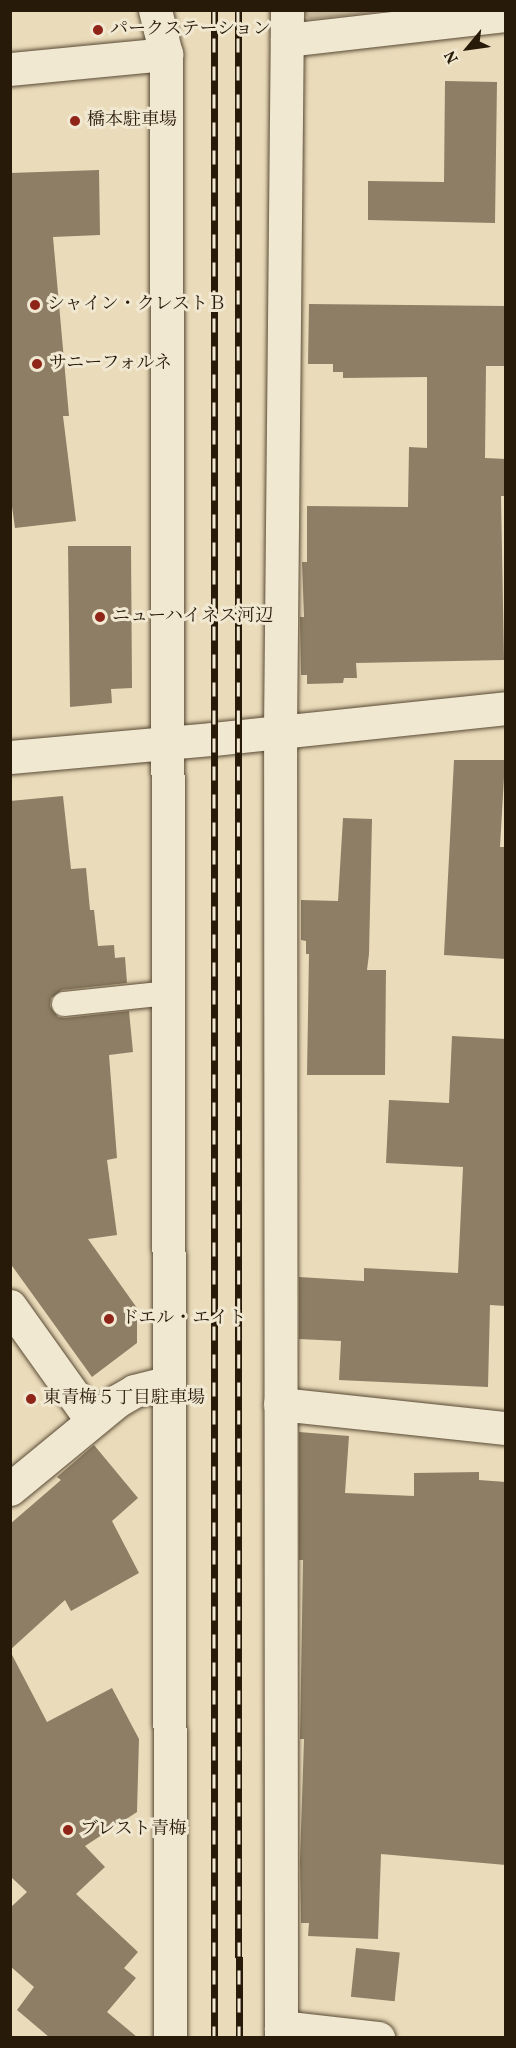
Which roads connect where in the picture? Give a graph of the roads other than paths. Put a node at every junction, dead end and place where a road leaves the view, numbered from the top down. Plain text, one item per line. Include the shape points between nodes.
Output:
1 (154, 10) edge
2 (506, 15) edge
3 (287, 25) edge
4 (166, 54) junction
5 (10, 69) edge
6 (506, 708) edge
7 (280, 731) junction
8 (168, 743) junction
9 (10, 757) edge
10 (169, 993) junction
11 (64, 1004) dead end
12 (10, 1306) edge
13 (167, 1383) junction
14 (280, 1404) junction
15 (92, 1420) junction
16 (506, 1428) edge
17 (10, 1489) edge
18 (281, 2032) edge
19 (170, 2037) edge
20 (378, 2037) edge

1 - 4 street
2 - 3 street
3 - 7 street
4 - 5 street
4 - 8 street
6 - 7 street
7 - 8 street
7 - 14 street
8 - 9 street
8 - 10 street
10 - 11 lane
10 - 13 street
12 - 15 street
13 - 15 street via 134,1391
13 - 19 street
14 - 16 street
14 - 18 street
15 - 17 street
18 - 20 street

